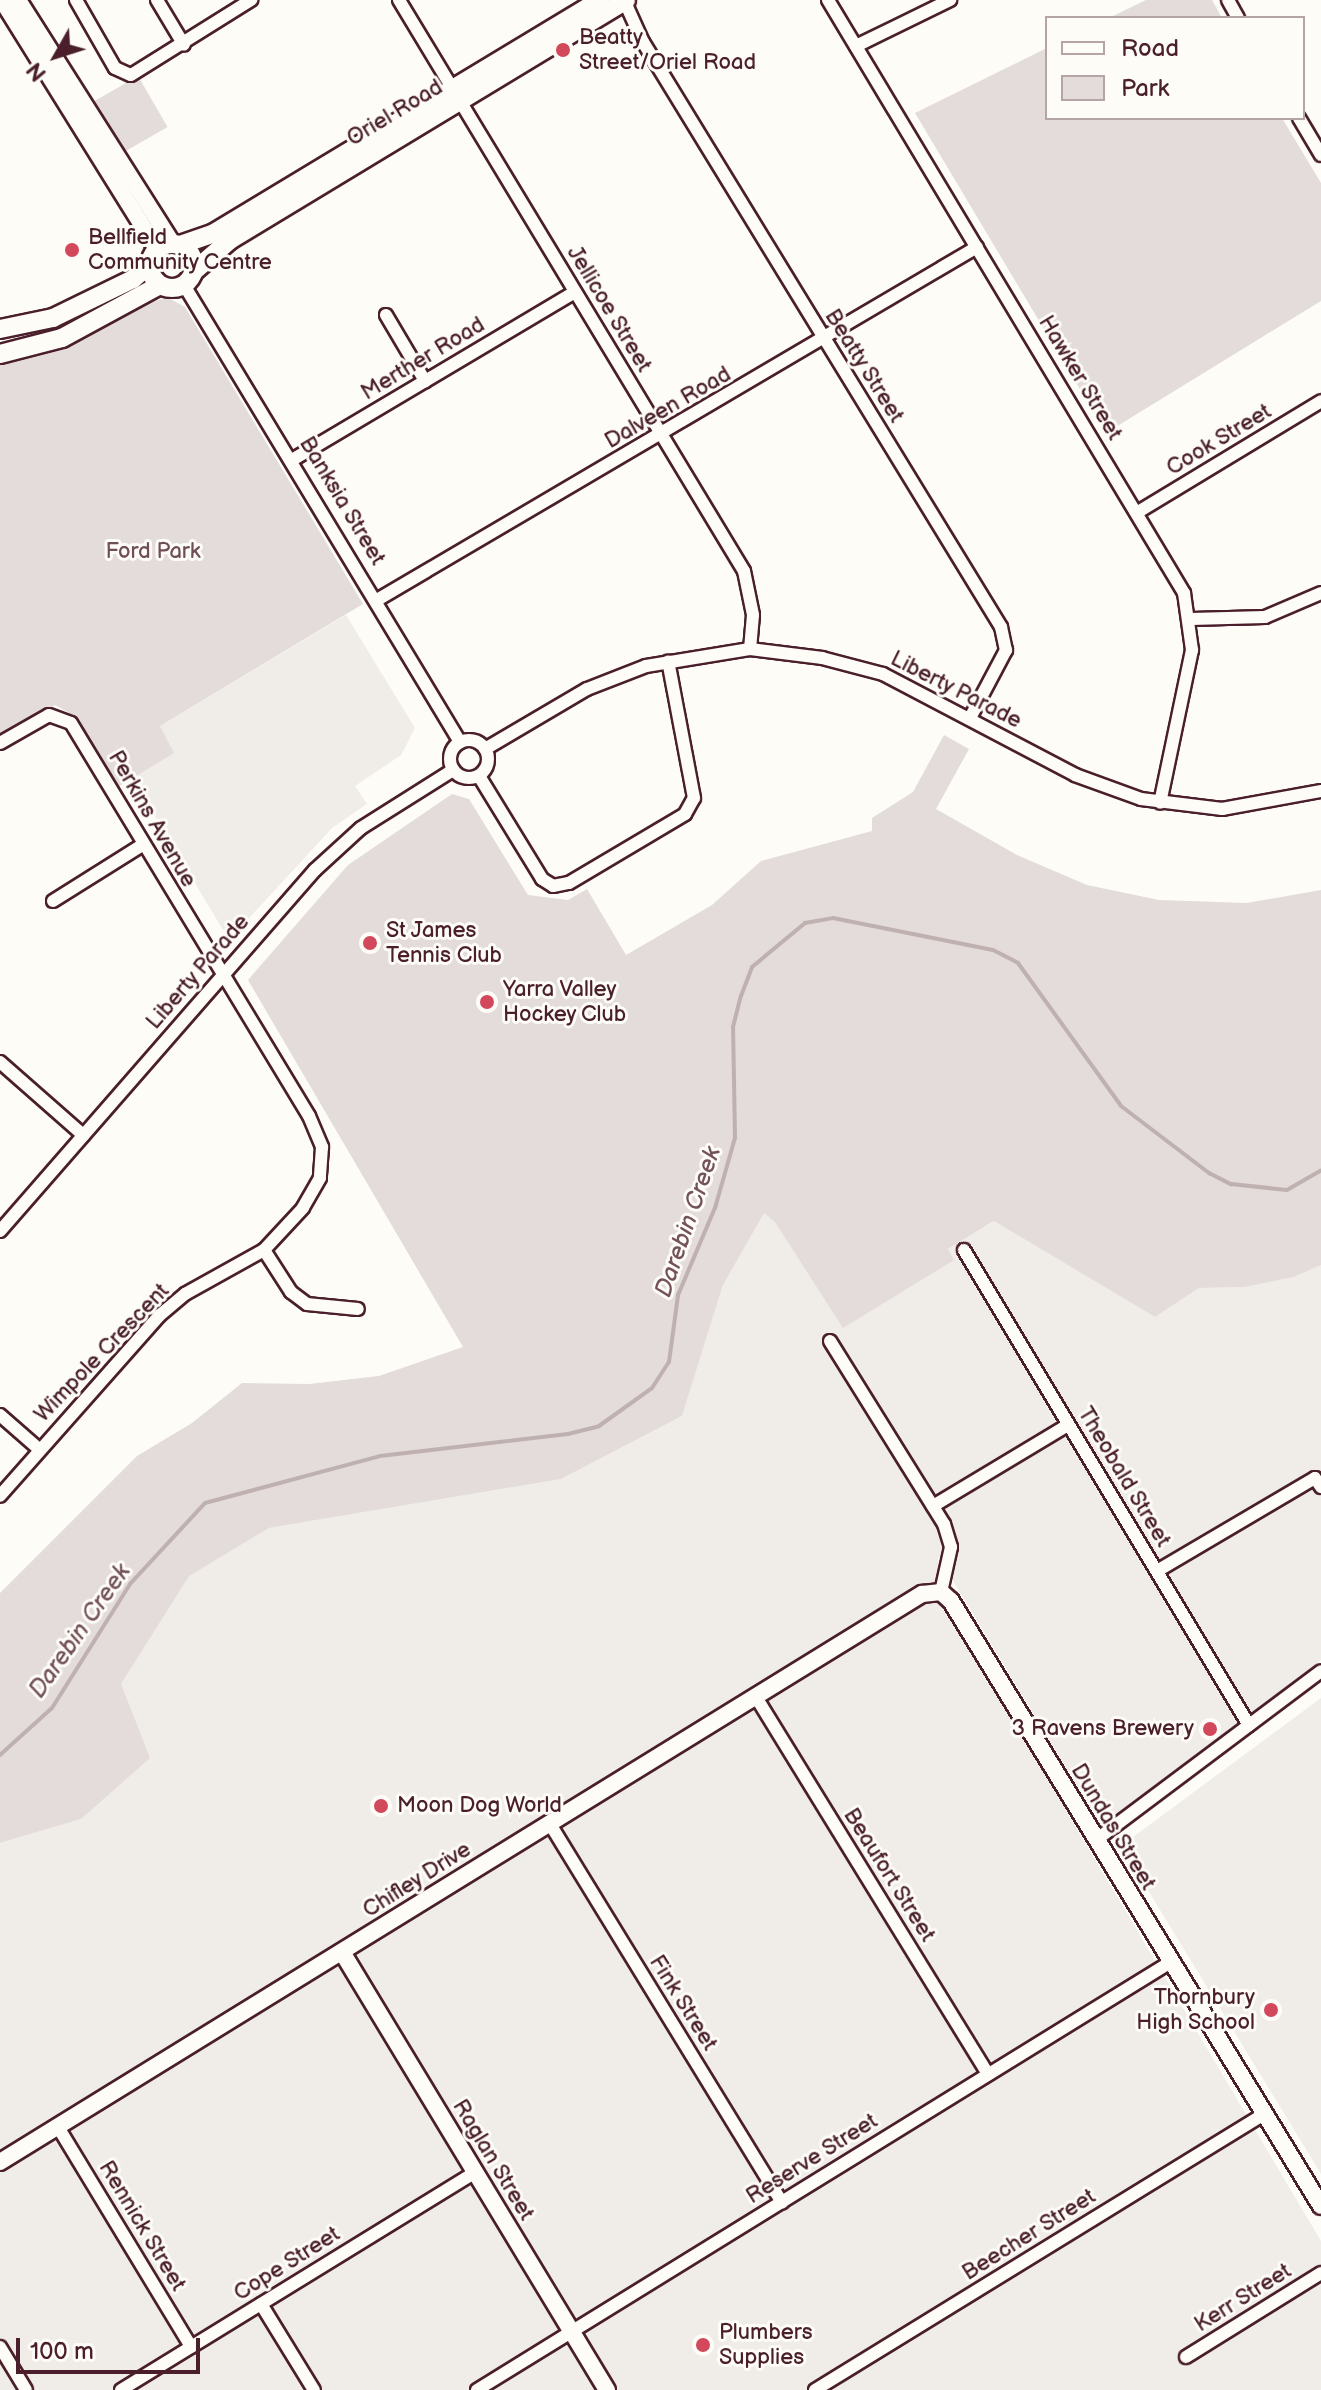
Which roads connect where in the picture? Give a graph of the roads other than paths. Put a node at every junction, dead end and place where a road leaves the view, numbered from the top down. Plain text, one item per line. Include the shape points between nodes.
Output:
1 (2, 0) edge
2 (18, 0) edge
3 (76, 0) edge
4 (157, 0) edge
5 (251, 0) edge
6 (399, 0) edge
7 (828, 0) edge
8 (950, 0) edge
9 (617, 1) edge
10 (184, 45) junction
11 (856, 46) junction
12 (457, 94) junction
13 (1300, 120) edge
14 (96, 139) junction
15 (1321, 155) edge
16 (977, 247) junction
17 (165, 250) junction
18 (189, 278) junction
19 (160, 285) junction
20 (575, 292) junction
21 (386, 315) dead end
22 (0, 329) edge
23 (824, 340) junction
24 (0, 354) edge
25 (425, 381) junction
26 (1321, 401) edge
27 (661, 435) junction
28 (292, 460) junction
29 (1138, 512) junction
30 (1321, 593) edge
31 (377, 600) junction
32 (1191, 619) junction
33 (750, 649) junction
34 (668, 661) junction
35 (971, 716) junction
36 (460, 742) junction
37 (0, 743) edge
38 (485, 749) junction
39 (453, 770) junction
40 (479, 776) junction
41 (1321, 791) edge
42 (1160, 803) junction
43 (144, 844) junction
44 (53, 901) dead end
45 (221, 978) junction
46 (0, 1062) edge
47 (83, 1135) junction
48 (0, 1231) edge
49 (264, 1250) junction
50 (964, 1250) dead end
51 (358, 1309) dead end
52 (830, 1341) dead end
53 (0, 1415) edge
54 (1068, 1425) junction
55 (39, 1449) junction
56 (1318, 1482) edge
57 (0, 1496) edge
58 (933, 1506) junction
59 (1157, 1571) junction
60 (941, 1592) junction
61 (1321, 1671) edge
62 (756, 1697) junction
63 (1249, 1725) junction
64 (550, 1824) junction
65 (1096, 1840) junction
66 (342, 1952) junction
67 (1169, 1963) junction
68 (988, 2074) junction
69 (1264, 2114) junction
70 (58, 2127) junction
71 (0, 2162) edge
72 (475, 2172) junction
73 (782, 2202) junction
74 (1321, 2206) edge
75 (1321, 2273) edge
76 (261, 2304) junction
77 (571, 2331) junction
78 (0, 2347) edge
79 (191, 2347) junction
80 (1186, 2357) dead end
81 (26, 2390) edge
82 (121, 2390) edge
83 (314, 2390) edge
84 (477, 2390) edge
85 (607, 2390) edge
86 (815, 2390) edge

1 - 14 street
2 - 14 street
3 - 10 street via 123,73 142,71
4 - 10 street
5 - 10 street
6 - 12 street, Jellicoe Street
7 - 11 street, Hawker Street
8 - 11 street
9 - 12 main road, Oriel Road
9 - 23 street, Beatty Street
11 - 16 street, Hawker Street
12 - 17 main road, Oriel Road via 214,233
12 - 18 main road, Oriel Road via 230,240
12 - 20 street, Jellicoe Street
13 - 15 street
14 - 17 street
16 - 23 street, Dalveen Road
16 - 29 street, Hawker Street
17 - 18 main road via 192,256
17 - 19 main road
17 - 22 main road, Oriel Road via 133,279 53,318
18 - 19 main road
18 - 28 street, Banksia Street
19 - 24 main road via 62,338
20 - 25 street, Merther Road
20 - 27 street, Jellicoe Street
21 - 25 street
23 - 27 street, Dalveen Road
23 - 35 street, Beatty Street via 1006,639 1002,662
25 - 28 street, Merther Road
26 - 29 street, Cook Street
27 - 31 street, Dalveen Road
27 - 33 street, Jellicoe Street via 744,571 753,615
28 - 31 street, Banksia Street
29 - 32 street, Hawker Street via 1178,581
30 - 32 street via 1265,617
31 - 36 street, Banksia Street
32 - 42 street, Hawker Street via 1192,650
33 - 34 street, Liberty Parade
33 - 35 street, Liberty Parade via 856,665
34 - 38 street, Liberty Parade via 587,689
34 - 40 street via 694,798 685,814 569,883 553,886 542,879
35 - 42 street, Liberty Parade via 1075,775 1112,792
36 - 38 street via 476,741
36 - 39 street via 451,752
37 - 43 street, Perkins Avenue via 56,714 71,723
38 - 40 street via 488,762
39 - 40 street via 466,778
39 - 45 street, Liberty Parade via 339,846
41 - 42 street, Liberty Parade via 1249,807
43 - 44 street
43 - 45 street, Perkins Avenue
45 - 47 street, Liberty Parade
45 - 49 street, Wimpole Crescent via 309,1116 322,1147 320,1178 303,1208
46 - 47 street
47 - 48 street, Liberty Parade
49 - 51 street via 291,1292 307,1304
49 - 55 street, Wimpole Crescent via 185,1294 159,1316
50 - 54 street, Theobald Street
52 - 58 street
53 - 55 street
54 - 58 street
54 - 59 street, Theobald Street
55 - 57 street, Wimpole Crescent
56 - 59 street
58 - 60 street via 951,1547
59 - 63 street, Theobald Street
60 - 62 street, Chifley Drive via 922,1594
60 - 65 street, Dundas Street
61 - 63 street
62 - 64 street, Chifley Drive
62 - 68 street, Beaufort Street
63 - 65 street
64 - 66 street, Chifley Drive
64 - 73 street, Fink Street
65 - 67 street, Dundas Street
66 - 70 street, Chifley Drive
66 - 72 street, Raglan Street
67 - 68 street, Reserve Street
67 - 69 street, Dundas Street
68 - 73 street, Reserve Street
69 - 74 street, Dundas Street
69 - 86 street, Beecher Street
70 - 71 street, Chifley Drive
70 - 79 street, Rennick Street
72 - 76 street, Cope Street
72 - 77 street, Raglan Street
73 - 77 street, Reserve Street
75 - 80 street, Kerr Street
76 - 79 street, Cope Street
76 - 83 street
77 - 84 street, Reserve Street
77 - 85 street, Raglan Street
78 - 81 street
79 - 82 street, Cope Street

